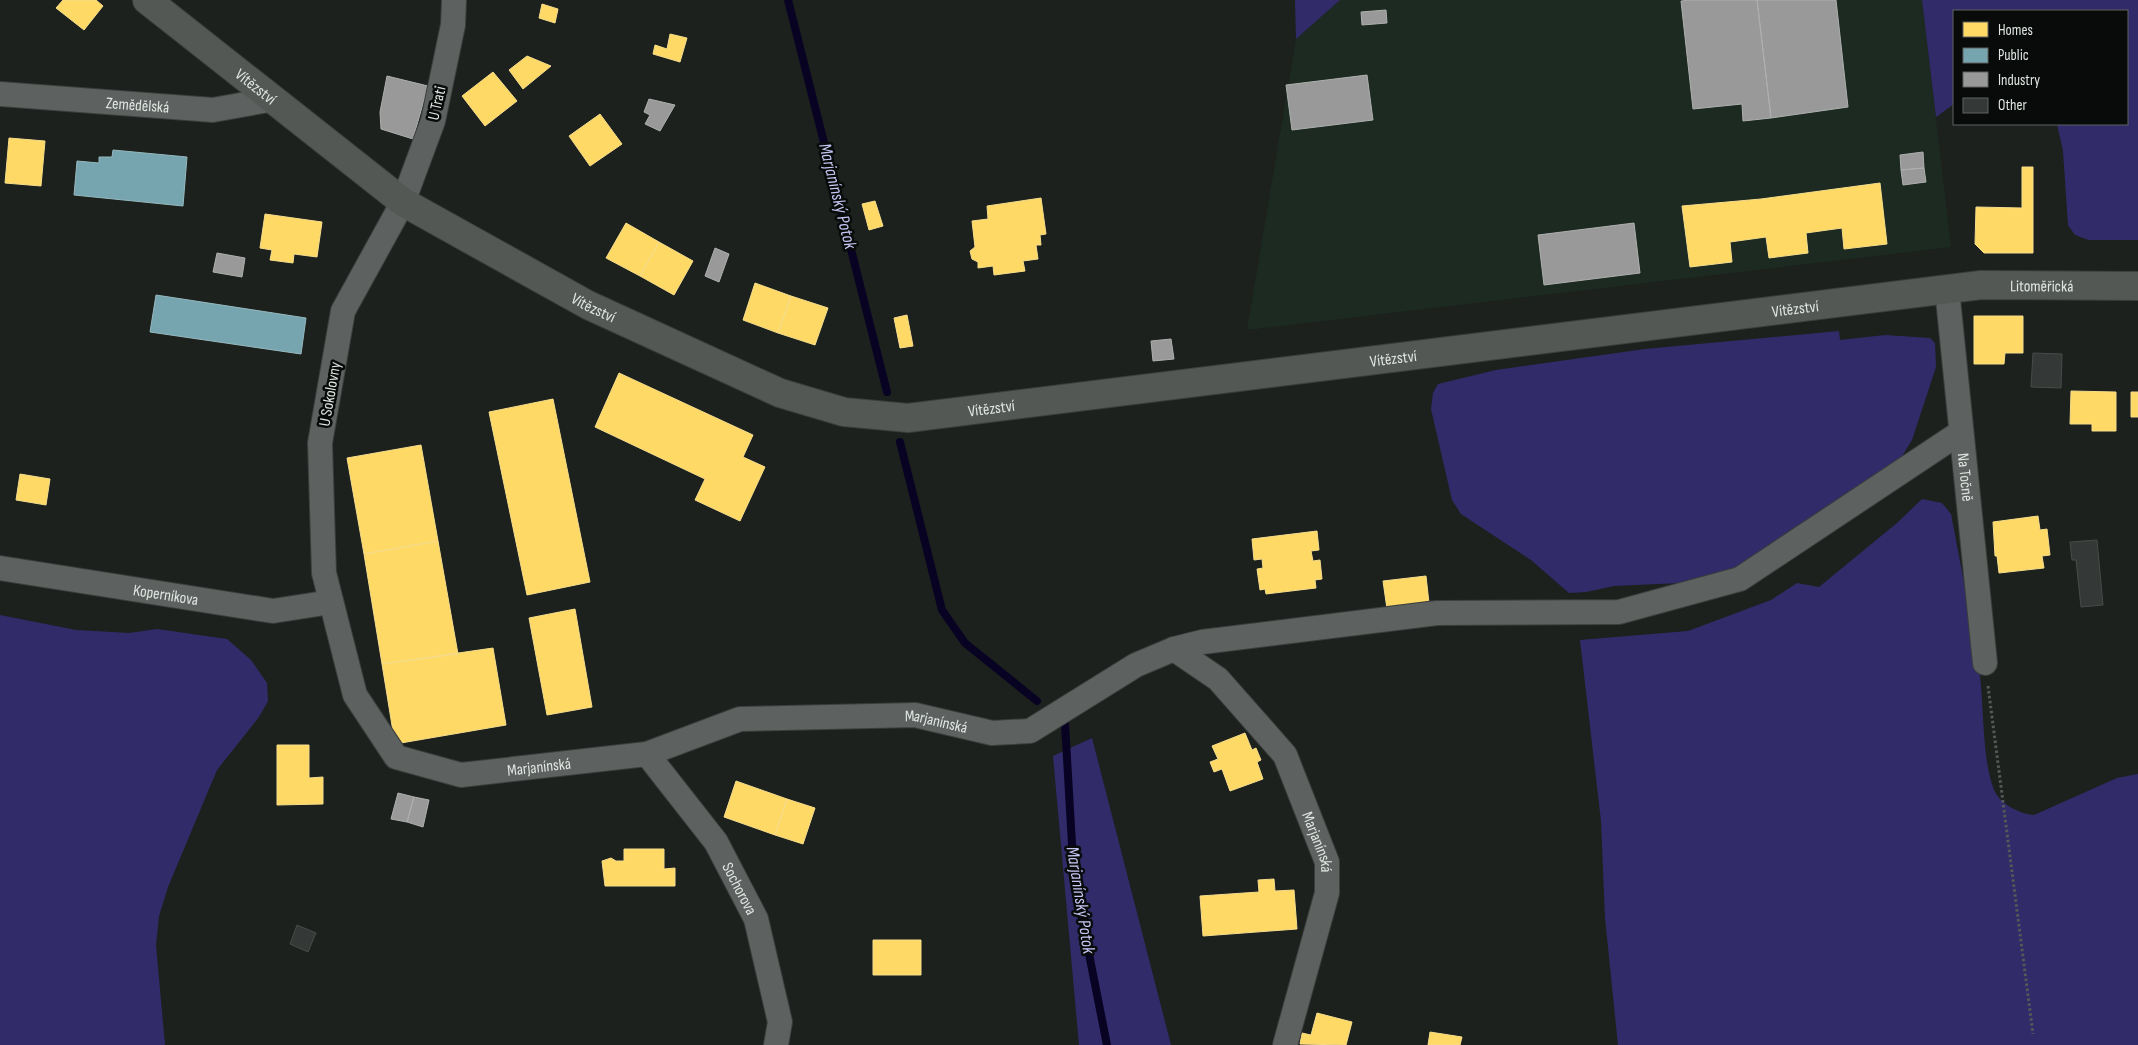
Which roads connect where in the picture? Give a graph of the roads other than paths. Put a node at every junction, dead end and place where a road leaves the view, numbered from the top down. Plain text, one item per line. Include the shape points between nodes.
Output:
1 (147, 0) edge
2 (454, 0) edge
3 (0, 94) edge
4 (274, 99) junction
5 (403, 202) junction
6 (2138, 286) edge
7 (1947, 289) junction
8 (1962, 432) junction
9 (0, 568) edge
10 (331, 602) junction
11 (1174, 649) junction
12 (1985, 663) road end
13 (647, 754) junction
14 (776, 1045) edge
15 (1284, 1045) edge

1 - 4 main road, Vítězství
2 - 5 street, U Trati via 453,25 432,122
3 - 4 street, Zemědělská via 213,110
4 - 5 main road, Vítězství
5 - 7 main road, Vítězství via 588,305 780,393 844,412 908,418
5 - 10 street, U Sokolovny via 343,311 320,443 324,573
6 - 7 main road, Litoměřická via 1981,285
7 - 8 street, Na Točně
8 - 11 street via 1740,579 1730,582 1619,612 1437,613 1202,642
8 - 12 street, Na Točně
9 - 10 street, Koperníkova via 273,611
10 - 13 street, Marjanínská via 355,695 396,757 461,775
11 - 13 street, Marjanínská via 1136,665 1030,731 992,732 915,714 740,719
11 - 15 street, Marjanínská via 1218,679 1286,755 1327,862 1327,894
13 - 14 street, Sochorova via 716,842 756,918 780,1022

